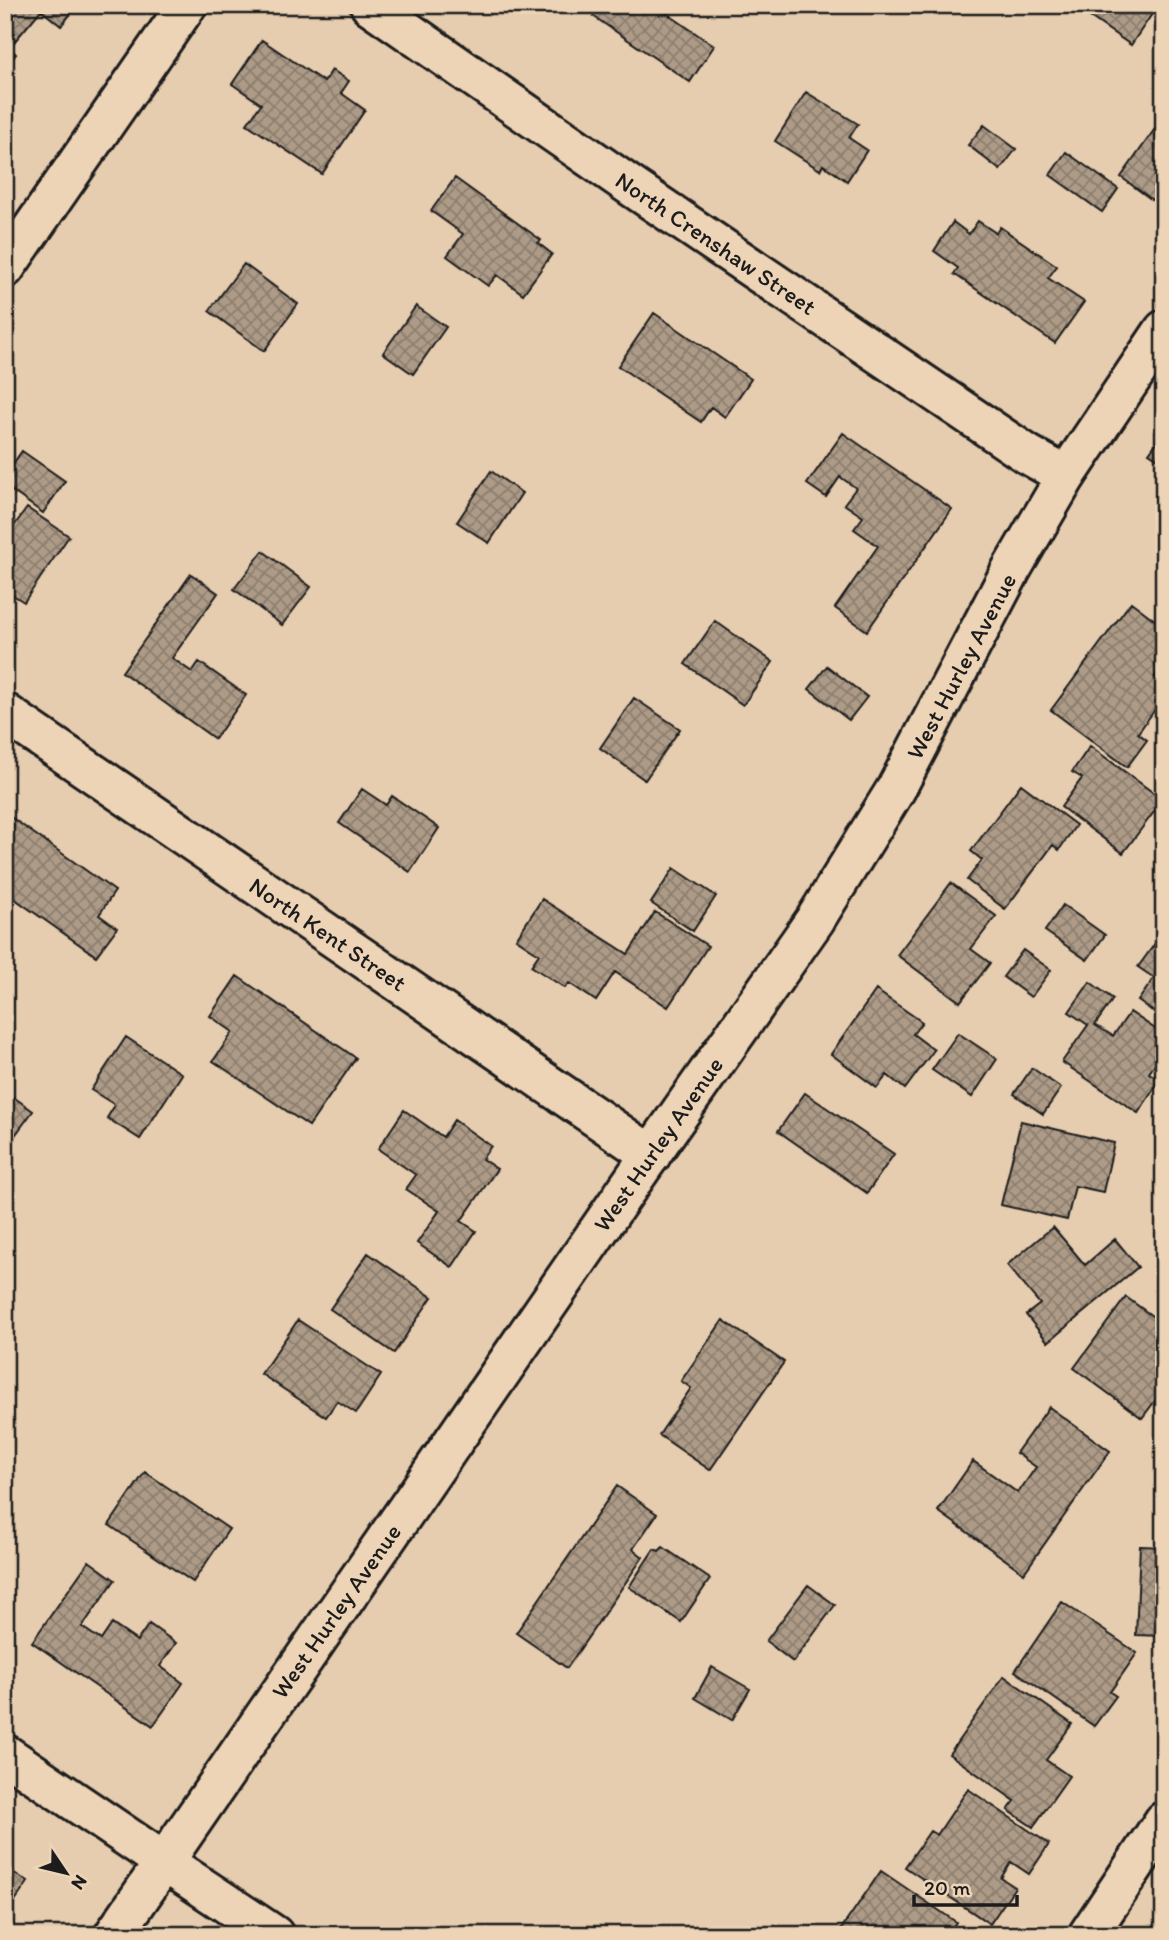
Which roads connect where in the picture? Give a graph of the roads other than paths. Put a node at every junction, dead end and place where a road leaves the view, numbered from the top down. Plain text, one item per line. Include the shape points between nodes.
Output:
1 (187, 5) edge
2 (370, 5) edge
3 (5, 268) edge
4 (1164, 330) edge
5 (1066, 476) junction
6 (5, 713) edge
7 (651, 1155) junction
8 (5, 1754) edge
9 (1164, 1821) edge
10 (164, 1862) junction
11 (114, 1935) edge
12 (274, 1935) edge
13 (1088, 1935) edge

1 - 3 street
2 - 5 street, North Crenshaw Street via 635,189
4 - 5 street, West Hurley Avenue
5 - 7 street, West Hurley Avenue via 1011,570 897,789 815,920
6 - 7 street, North Kent Street
7 - 10 street, West Hurley Avenue
8 - 10 street
9 - 13 street
10 - 11 street, West Hurley Avenue
10 - 12 street

